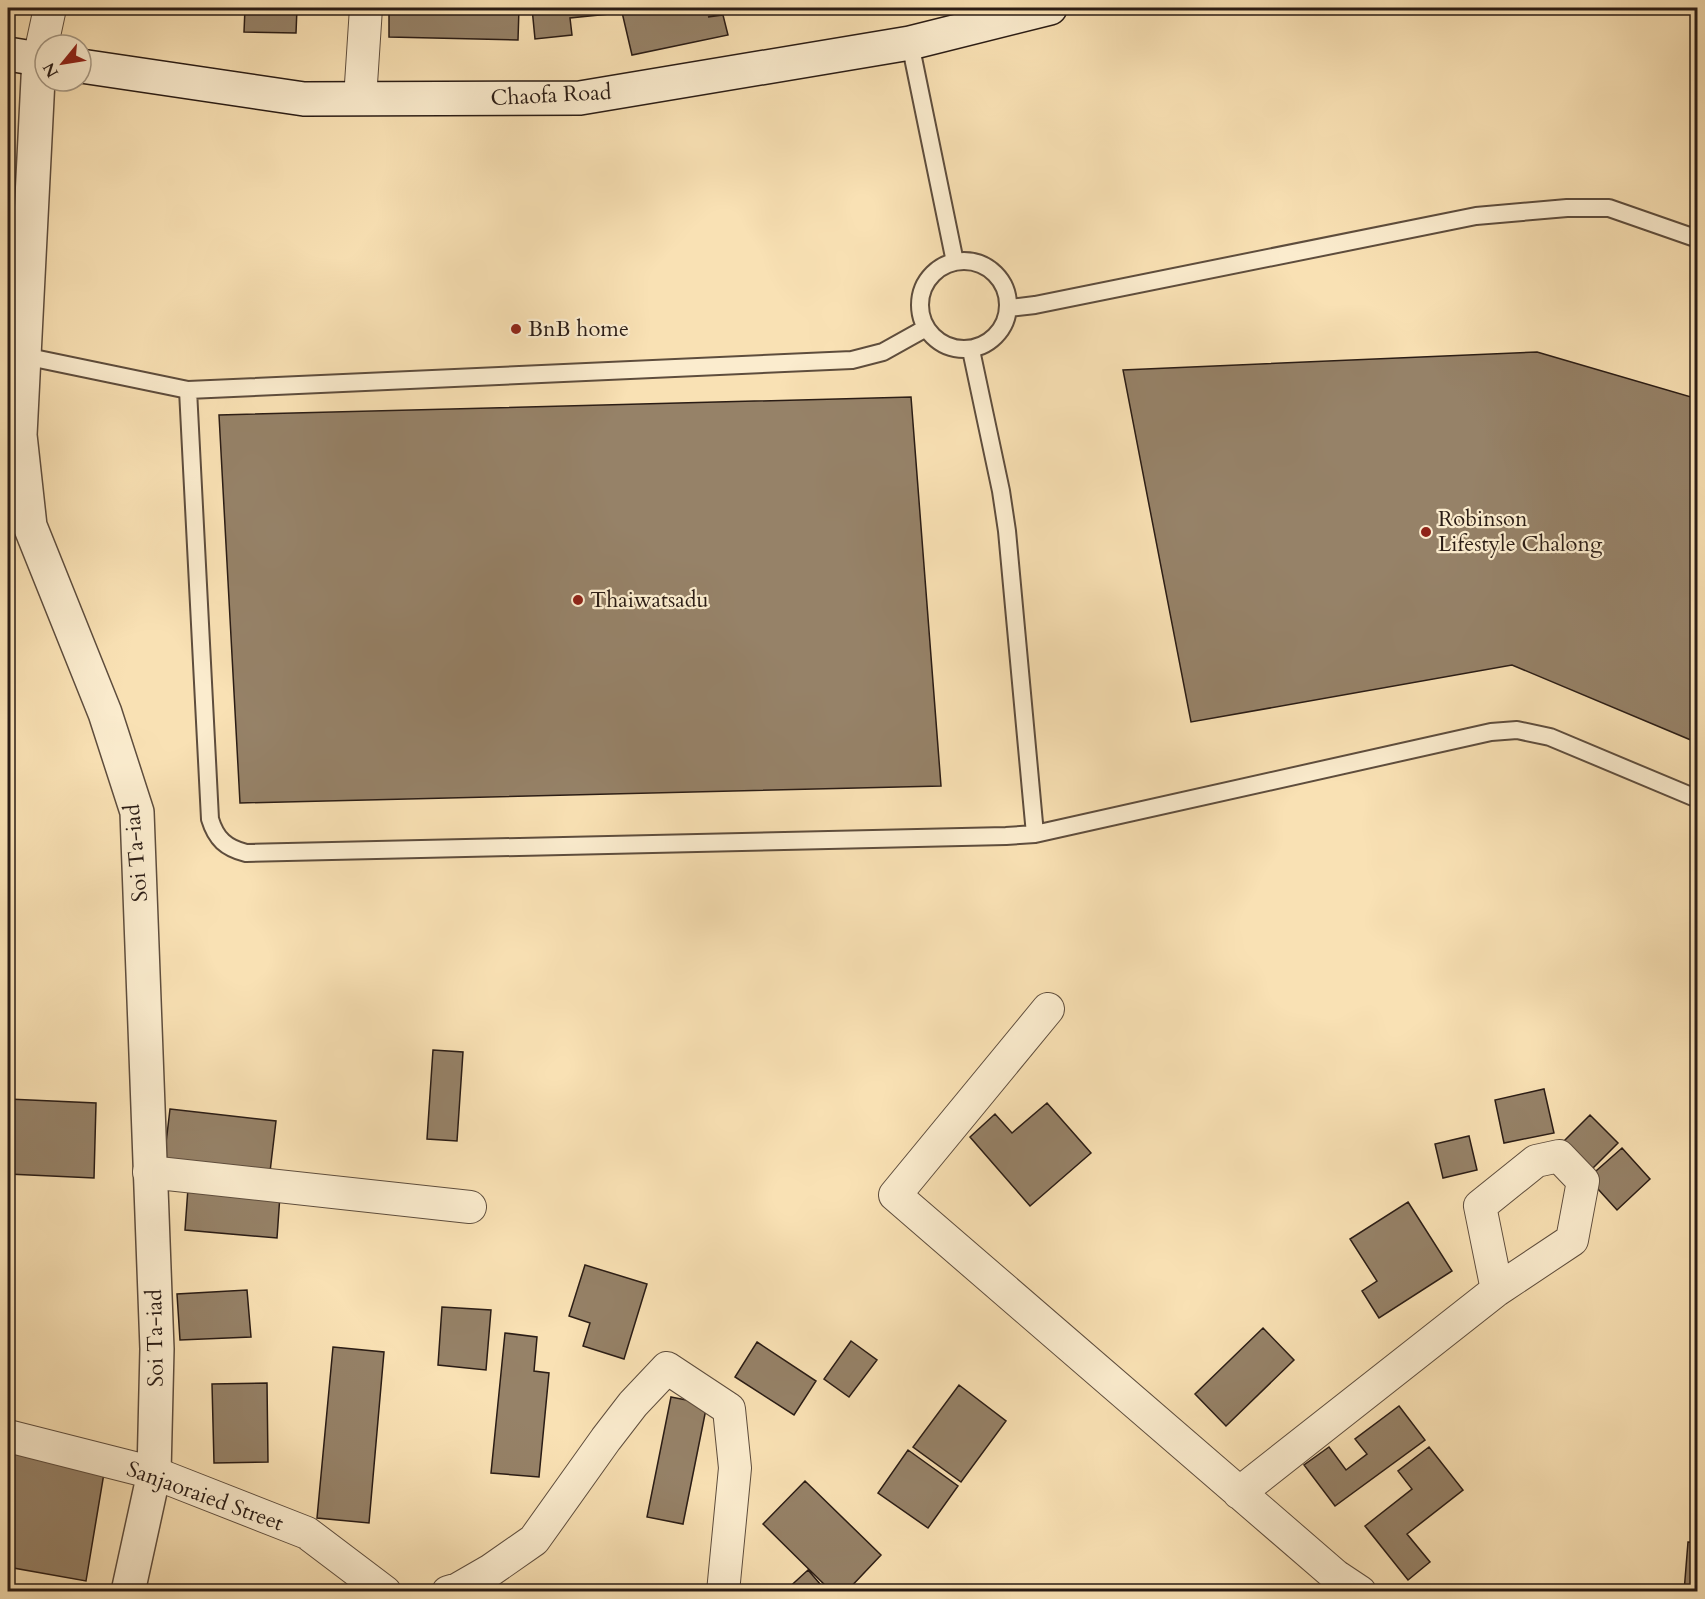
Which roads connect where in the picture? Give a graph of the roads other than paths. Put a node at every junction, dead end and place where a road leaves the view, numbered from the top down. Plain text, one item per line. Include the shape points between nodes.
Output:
1 (50, 8) edge
2 (366, 8) edge
3 (1033, 10) edge
4 (910, 43) junction
5 (30, 58) edge
6 (93, 68) edge
7 (360, 99) junction
8 (1698, 239) edge
9 (955, 262) junction
10 (1009, 308) junction
11 (926, 328) junction
12 (971, 350) junction
13 (24, 356) junction
14 (188, 390) junction
15 (1698, 799) edge
16 (1035, 834) junction
17 (1048, 1009) dead end
18 (149, 1172) junction
19 (470, 1207) dead end
20 (1497, 1290) dead end
21 (8, 1436) edge
22 (154, 1473) junction
23 (1239, 1493) junction
24 (128, 1592) edge
25 (385, 1592) edge
26 (448, 1592) edge
27 (723, 1592) edge
28 (1360, 1592) edge

1 - 5 street
2 - 7 street
3 - 4 street, Chaofa Road
4 - 7 street, Chaofa Road via 580,98
4 - 9 lane
5 - 13 street, Soi Ta-iad
6 - 7 street, Chaofa Road via 304,99
8 - 10 lane via 1610,208 1505,213
9 - 10 lane via 969,261 993,271 1002,282
9 - 11 lane via 942,267 924,288 920,301
10 - 12 lane via 997,336
11 - 12 lane via 945,346
11 - 14 lane via 883,352 852,360
12 - 16 lane via 1007,531
13 - 14 lane
13 - 18 street, Soi Ta-iad via 20,435 30,526 105,712 137,812
14 - 16 lane via 210,819 221,842 233,850 246,853
15 - 16 lane via 1550,737 1517,730 1491,732
17 - 23 street via 895,1195
18 - 19 street
18 - 22 street, Soi Ta-iad via 157,1349
20 - 23 street
21 - 22 street, Sanjaoraied Street
22 - 24 street, Soi Ta-iad
22 - 25 street, Sanjaoraied Street via 307,1533
23 - 28 street
26 - 27 street via 491,1570 534,1540 606,1439 666,1368 729,1409 735,1468

